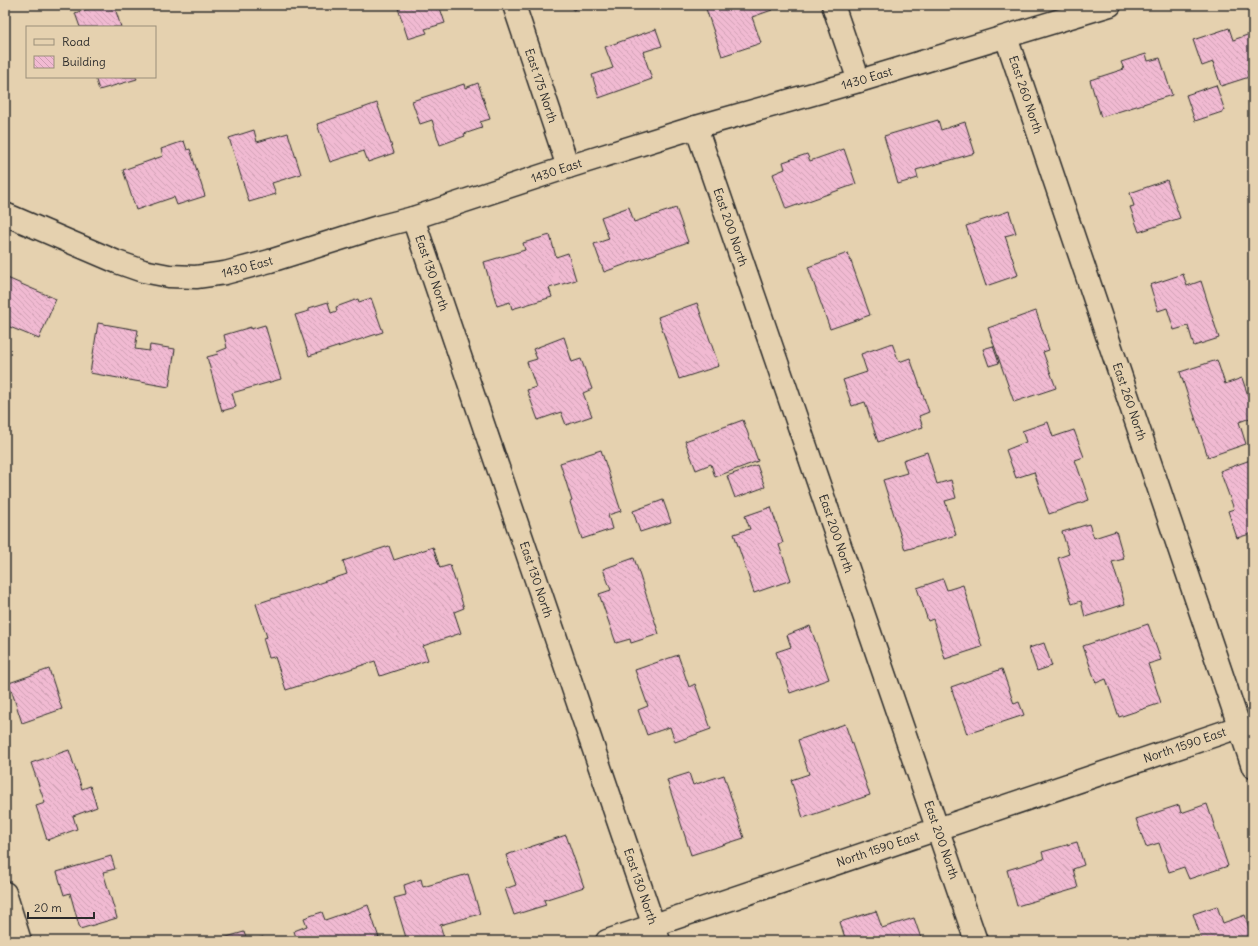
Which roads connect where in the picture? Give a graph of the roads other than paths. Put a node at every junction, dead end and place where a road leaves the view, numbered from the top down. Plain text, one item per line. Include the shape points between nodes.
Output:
1 (514, 5) edge
2 (833, 5) edge
3 (1110, 5) edge
4 (1006, 37) junction
5 (859, 81) junction
6 (696, 126) junction
7 (568, 167) junction
8 (5, 214) edge
9 (413, 218) junction
10 (1239, 727) junction
11 (1253, 767) edge
12 (937, 830) junction
13 (5, 893) edge
14 (656, 933) edge
15 (20, 941) edge
16 (607, 941) edge
17 (976, 941) edge

1 - 7 street, East 175 North
2 - 5 street
3 - 4 street, 1430 East
4 - 5 street, 1430 East
4 - 10 street, East 260 North
5 - 6 street, 1430 East
6 - 7 street, 1430 East
6 - 12 street, East 200 North
7 - 9 street, 1430 East
8 - 9 street, 1430 East via 130,267 170,276 196,277 225,273
9 - 14 street, East 130 North
10 - 11 street, East 260 North
10 - 12 street, North 1590 East
12 - 14 street, North 1590 East
12 - 17 street, East 200 North
13 - 15 street
14 - 16 street, North 1590 East

